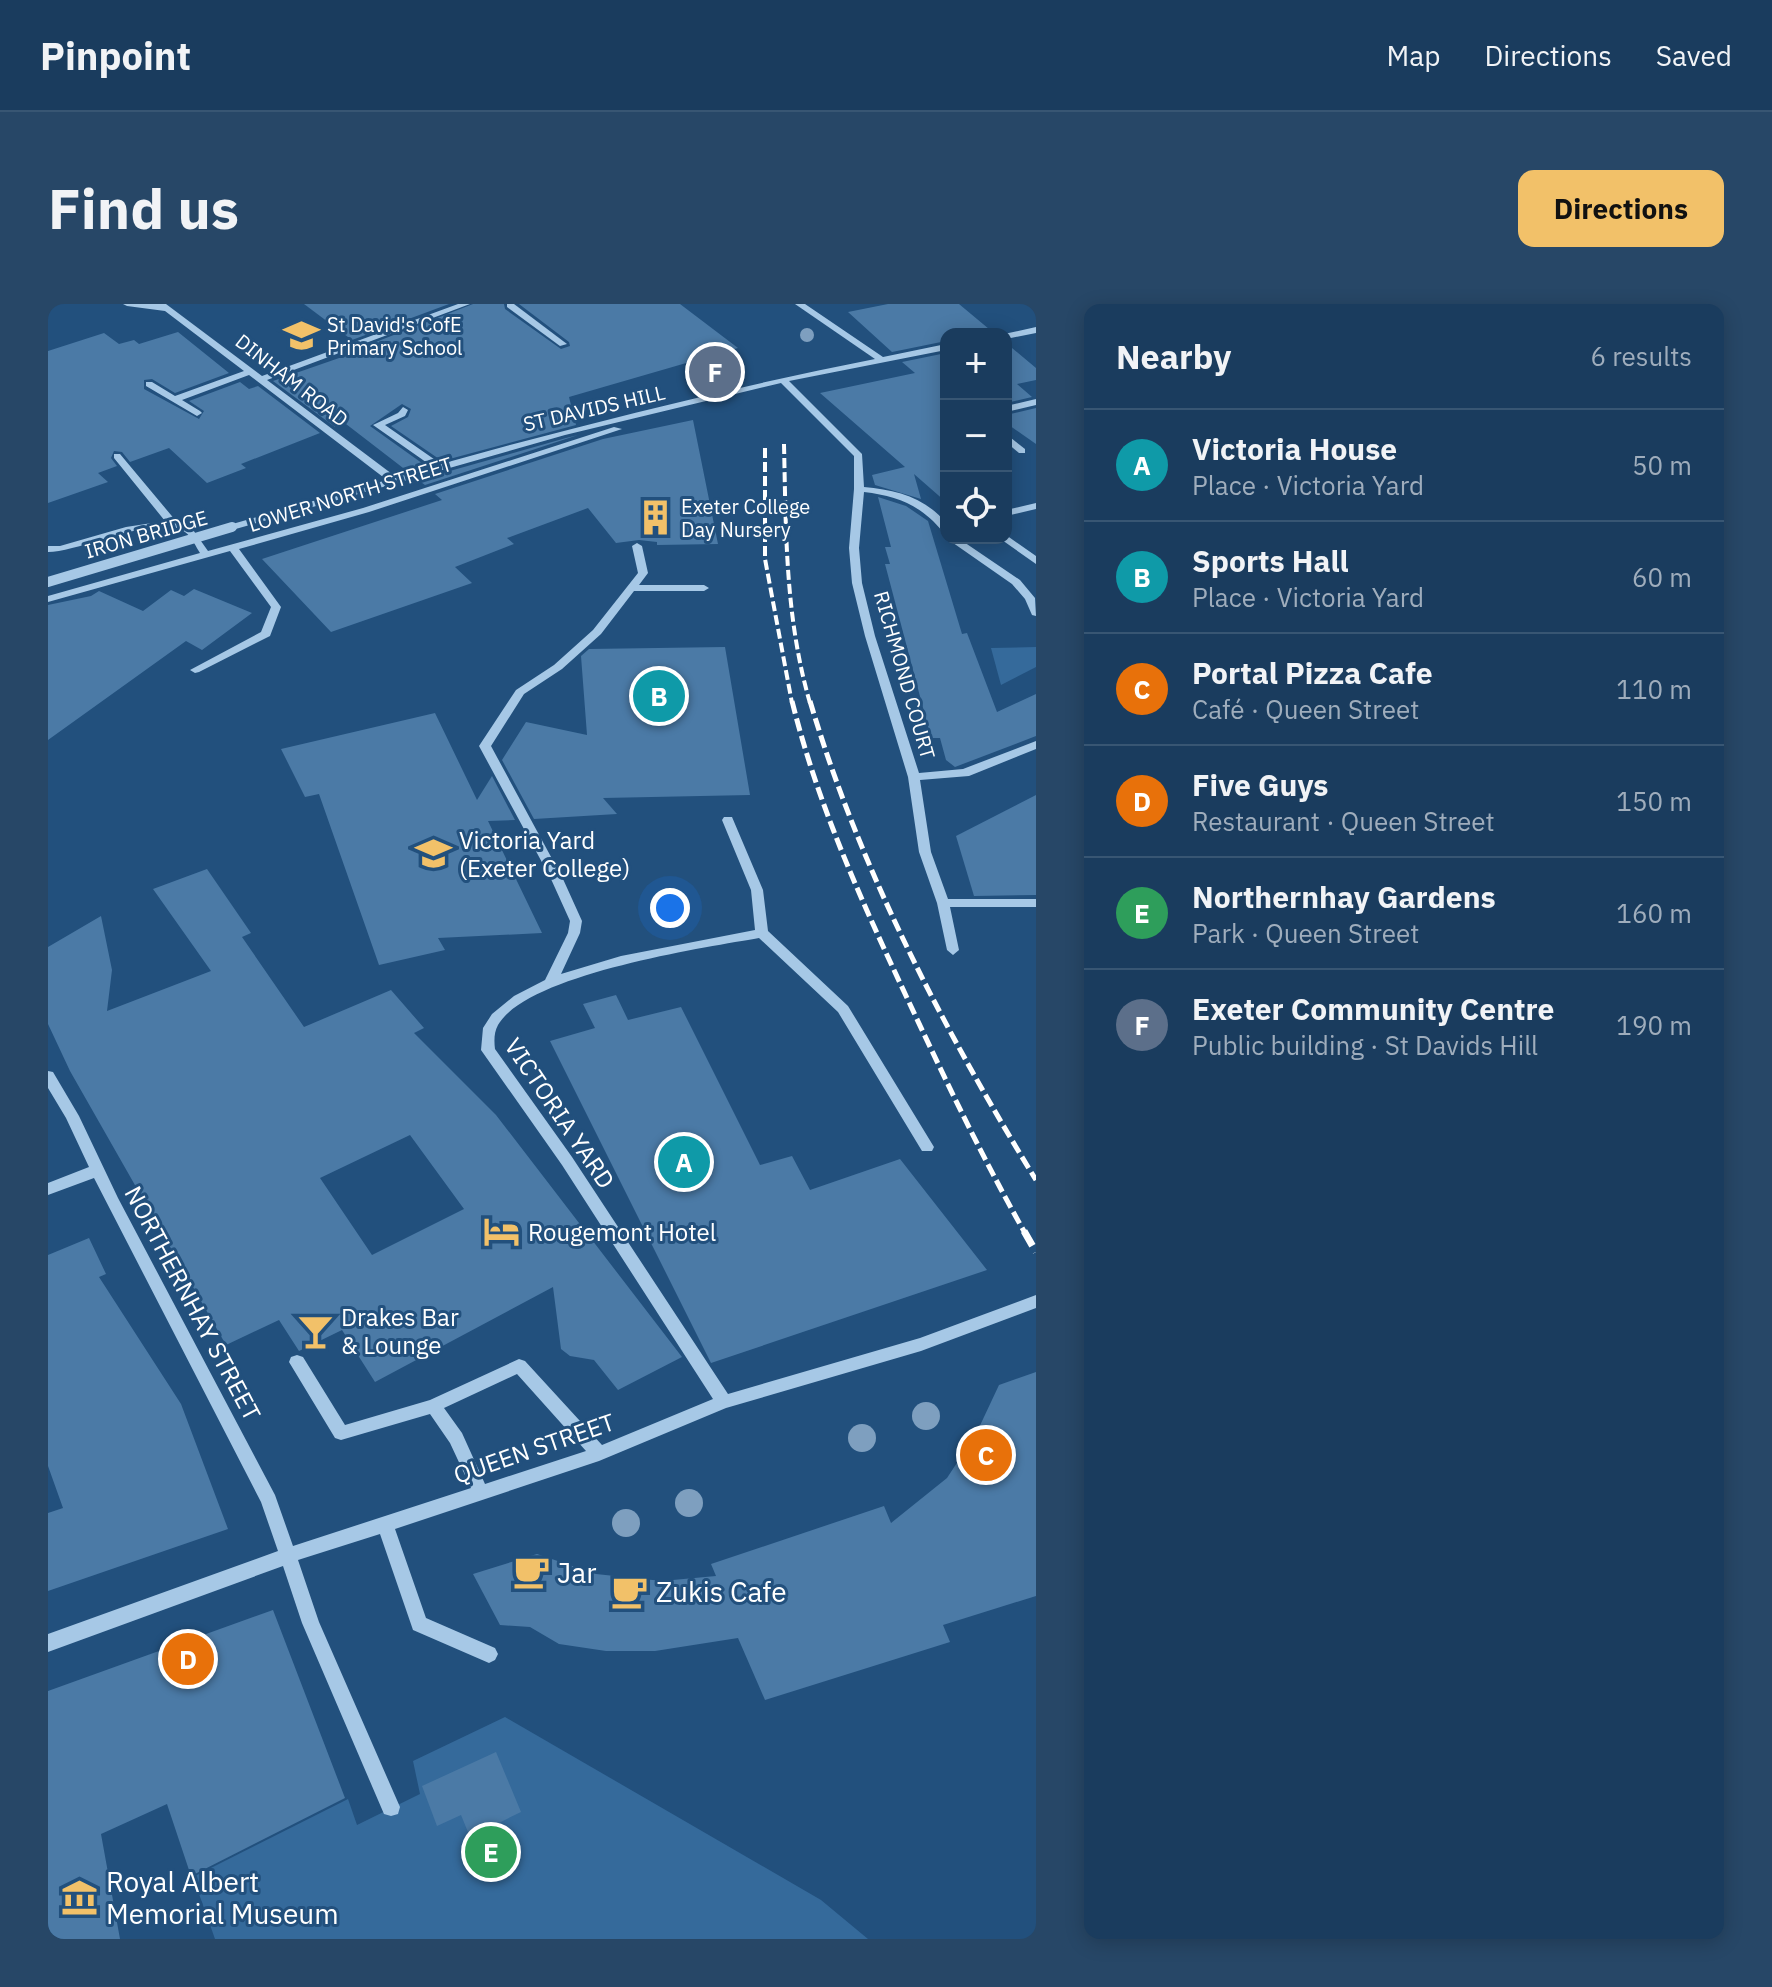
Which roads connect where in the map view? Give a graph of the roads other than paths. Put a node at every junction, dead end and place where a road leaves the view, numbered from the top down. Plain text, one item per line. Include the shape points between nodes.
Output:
1 (127, 304) edge
2 (466, 304) edge
3 (512, 304) edge
4 (799, 304) edge
5 (165, 307) edge
6 (1036, 330) edge
7 (1022, 332) junction
8 (1012, 334) edge
9 (563, 344) dead end
10 (1036, 344) edge
11 (940, 348) edge
12 (882, 360) junction
13 (250, 372) junction
14 (260, 380) junction
15 (783, 380) junction
16 (149, 384) dead end
17 (176, 399) junction
18 (1036, 402) edge
19 (1012, 408) edge
20 (403, 410) dead end
21 (657, 412) junction
22 (197, 413) dead end
23 (1012, 442) edge
24 (1022, 451) dead end
25 (117, 456) dead end
26 (439, 467) junction
27 (393, 480) junction
28 (859, 489) junction
29 (1036, 506) edge
30 (1012, 512) edge
31 (940, 522) edge
32 (172, 523) junction
33 (1012, 543) edge
34 (960, 544) edge
35 (637, 546) dead end
36 (48, 549) edge
37 (234, 549) junction
38 (206, 555) junction
39 (1036, 561) edge
40 (48, 582) edge
41 (631, 588) junction
42 (704, 588) dead end
43 (48, 599) edge
44 (1036, 613) edge
45 (195, 670) dead end
46 (1036, 745) edge
47 (914, 777) junction
48 (728, 820) dead end
49 (943, 903) junction
50 (1036, 903) edge
51 (762, 933) junction
52 (953, 950) dead end
53 (551, 982) junction
54 (48, 1076) edge
55 (927, 1147) dead end
56 (98, 1170) junction
57 (48, 1189) edge
58 (1036, 1301) edge
59 (297, 1362) dead end
60 (724, 1402) junction
61 (433, 1406) junction
62 (599, 1454) junction
63 (480, 1491) junction
64 (385, 1525) junction
65 (287, 1556) junction
66 (48, 1643) edge
67 (489, 1654) dead end
68 (391, 1807) dead end

1 - 5 street
2 - 14 street
3 - 9 street
4 - 12 street
5 - 13 street, DINHAM ROAD
6 - 7 street
7 - 8 street
7 - 10 street
11 - 12 street, ST DAVIDS HILL
12 - 15 street, ST DAVIDS HILL
13 - 14 street, DINHAM ROAD
13 - 17 street
14 - 27 street, DINHAM ROAD
15 - 21 street, ST DAVIDS HILL
15 - 28 street, RICHMOND COURT via 859,456
16 - 17 street
17 - 22 street
18 - 19 street
20 - 26 street via 378,425
21 - 26 street, ST DAVIDS HILL
21 - 37 street, LOWER NORTH STREET via 622,428
23 - 24 street
25 - 32 street
26 - 27 street, ST DAVIDS HILL
27 - 40 street, IRON BRIDGE, bridge
28 - 31 street via 909,497
28 - 47 street, RICHMOND COURT via 857,583
29 - 30 street
32 - 36 street
32 - 38 street via 187,528
33 - 39 street
34 - 44 street via 1016,582
35 - 41 street via 643,573
37 - 38 street, LOWER NORTH STREET
37 - 45 street via 276,607 266,634
38 - 43 street, LOWER NORTH STREET
41 - 42 street
41 - 53 street via 597,632 520,692 485,746 576,921
46 - 47 street, RICHMOND COURT via 965,773
47 - 49 street, RICHMOND COURT via 925,852
48 - 51 street via 757,890
49 - 50 street
49 - 52 street, RICHMOND COURT
51 - 53 street, VICTORIA YARD
51 - 55 street via 843,1009
53 - 60 street, VICTORIA YARD via 496,1017 486,1035 488,1050
54 - 56 street, NORTHERNHAY STREET
56 - 57 street
56 - 65 street, NORTHERNHAY STREET via 269,1500
58 - 60 street, QUEEN STREET via 921,1344
59 - 61 street via 341,1433
60 - 62 street, QUEEN STREET
61 - 62 street via 519,1366
61 - 63 street via 456,1438
62 - 63 street, QUEEN STREET
63 - 64 street, QUEEN STREET
64 - 65 street, QUEEN STREET
64 - 67 street via 419,1624
65 - 66 street, QUEEN STREET
65 - 68 street, NORTHERNHAY STREET

